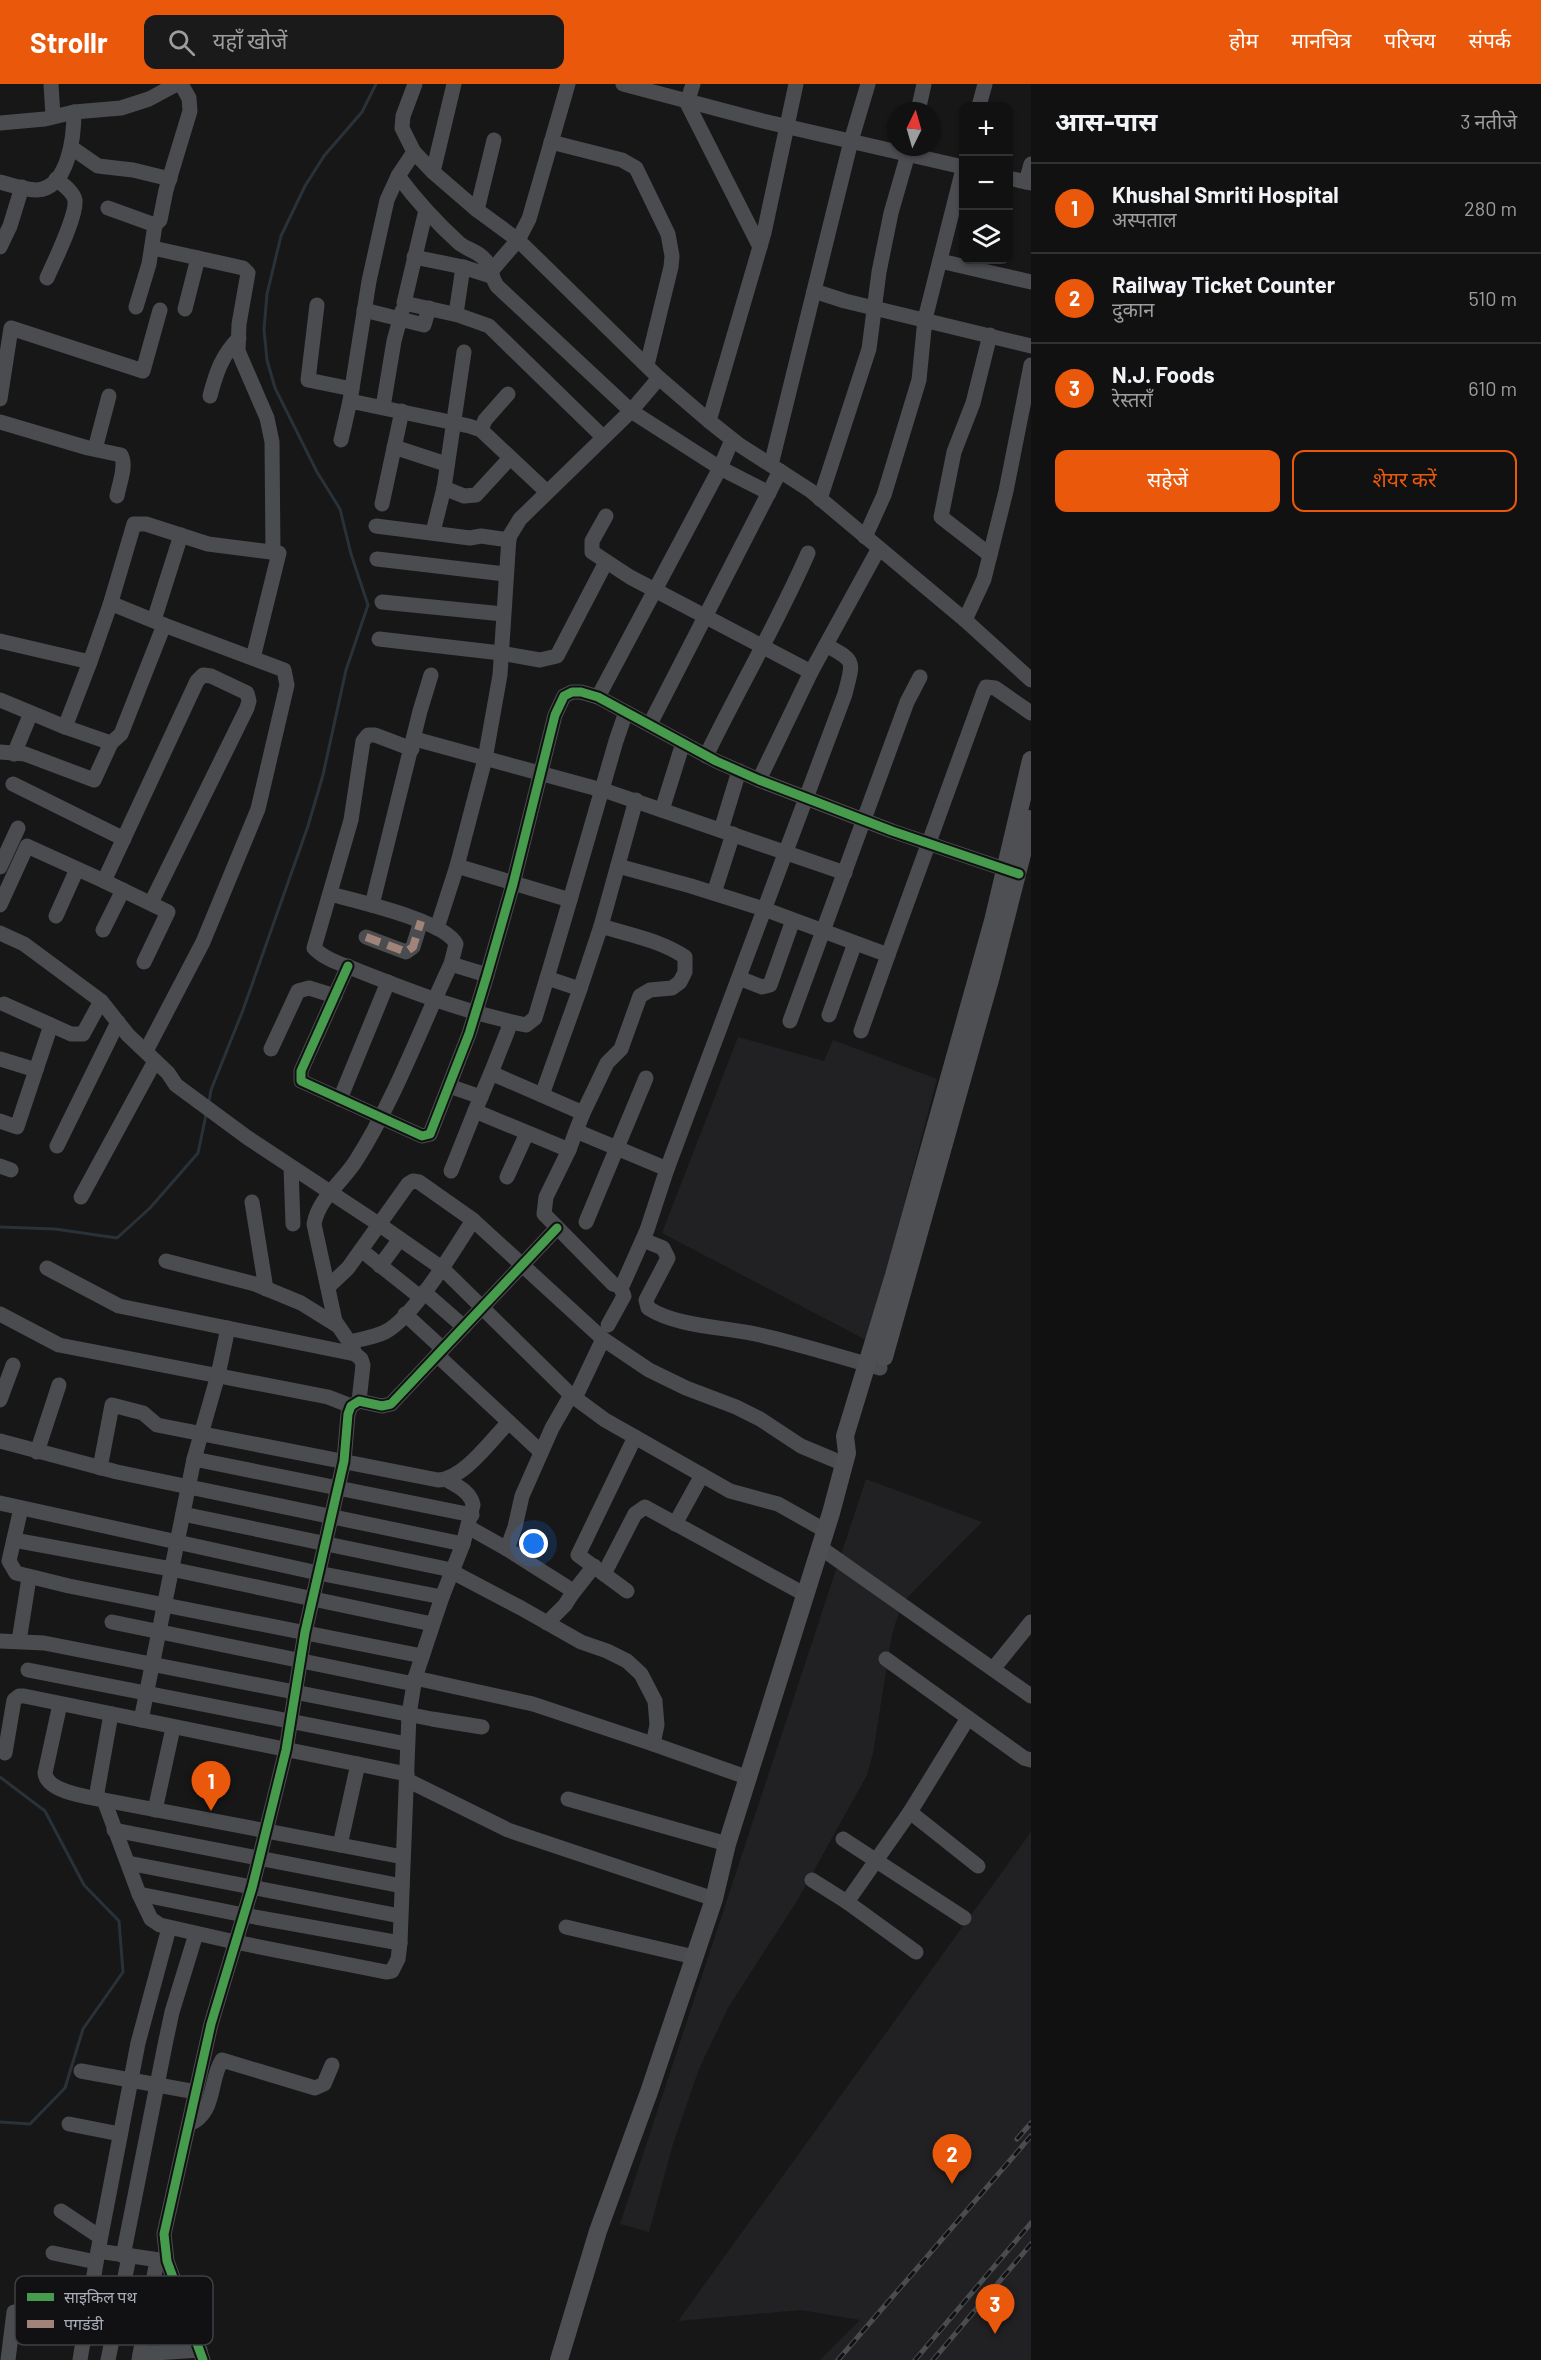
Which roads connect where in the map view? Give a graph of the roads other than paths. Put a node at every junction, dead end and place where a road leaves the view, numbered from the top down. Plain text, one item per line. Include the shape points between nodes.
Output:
1 (51, 84) edge
2 (179, 84) edge
3 (414, 84) edge
4 (454, 84) edge
5 (568, 84) edge
6 (626, 84) edge
7 (693, 84) edge
8 (795, 84) edge
9 (868, 84) edge
10 (924, 84) edge
11 (985, 84) edge
12 (920, 102) edge
13 (980, 102) edge
14 (687, 103) junction
15 (74, 112) junction
16 (53, 116) junction
17 (0, 123) edge
18 (786, 126) junction
19 (494, 140) dead end
20 (851, 141) junction
21 (551, 142) junction
22 (72, 148) junction
23 (887, 148) edge
24 (414, 152) junction
25 (908, 156) edge
26 (922, 156) edge
27 (1031, 164) edge
28 (959, 167) edge
29 (433, 172) junction
30 (398, 176) junction
31 (56, 179) junction
32 (170, 179) junction
33 (1013, 179) edge
34 (0, 182) edge
35 (1029, 183) edge
36 (959, 184) edge
37 (22, 188) junction
38 (108, 208) dead end
39 (426, 210) junction
40 (477, 210) junction
41 (155, 225) junction
42 (4, 229) edge
43 (518, 240) junction
44 (0, 247) edge
45 (760, 247) junction
46 (153, 248) junction
47 (414, 257) junction
48 (198, 258) junction
49 (940, 261) junction
50 (463, 267) junction
51 (491, 273) junction
52 (47, 278) dead end
53 (1031, 282) edge
54 (814, 291) junction
55 (404, 303) junction
56 (317, 304) dead end
57 (136, 307) dead end
58 (874, 307) junction
59 (429, 308) junction
60 (185, 309) dead end
61 (160, 310) dead end
62 (364, 310) junction
63 (456, 314) junction
64 (925, 319) junction
65 (400, 320) junction
66 (6, 326) edge
67 (990, 335) junction
68 (239, 338) junction
69 (1031, 346) edge
70 (464, 352) dead end
71 (3, 364) edge
72 (1031, 364) edge
73 (647, 365) junction
74 (659, 378) junction
75 (508, 394) dead end
76 (351, 395) junction
77 (109, 396) dead end
78 (210, 396) dead end
79 (0, 399) edge
80 (383, 407) junction
81 (402, 411) junction
82 (631, 411) junction
83 (709, 421) junction
84 (0, 422) edge
85 (452, 423) junction
86 (481, 430) junction
87 (603, 437) junction
88 (340, 440) dead end
89 (732, 440) junction
90 (394, 447) junction
91 (95, 449) junction
92 (510, 458) junction
93 (446, 464) junction
94 (720, 468) junction
95 (775, 468) junction
96 (444, 488) junction
97 (547, 492) junction
98 (770, 493) junction
99 (117, 496) dead end
100 (820, 499) junction
101 (382, 504) dead end
102 (606, 516) dead end
103 (376, 526) dead end
104 (433, 532) junction
105 (181, 535) junction
106 (865, 537) junction
107 (509, 540) junction
108 (879, 548) junction
109 (273, 552) junction
110 (808, 553) dead end
111 (990, 555) junction
112 (377, 559) dead end
113 (606, 562) junction
114 (505, 574) junction
115 (656, 590) junction
116 (382, 602) dead end
117 (110, 606) junction
118 (503, 614) junction
119 (706, 617) junction
120 (965, 620) junction
121 (159, 623) junction
122 (379, 639) dead end
123 (0, 641) edge
124 (826, 645) junction
125 (761, 646) junction
126 (501, 653) junction
127 (253, 658) junction
128 (90, 662) junction
129 (811, 672) junction
130 (431, 675) dead end
131 (920, 677) dead end
132 (1031, 680) edge
133 (598, 697) junction
134 (0, 700) edge
135 (626, 712) junction
136 (31, 713) junction
137 (1031, 713) edge
138 (650, 724) junction
139 (65, 727) junction
140 (111, 743) junction
141 (683, 743) junction
142 (413, 744) junction
143 (7, 753) edge
144 (706, 756) junction
145 (485, 759) junction
146 (1031, 760) edge
147 (739, 771) junction
148 (540, 774) junction
149 (759, 780) junction
150 (13, 784) dead end
151 (602, 790) junction
152 (1027, 796) edge
153 (806, 797) junction
154 (636, 801) junction
155 (662, 810) junction
156 (1031, 819) edge
157 (865, 820) junction
158 (18, 828) dead end
159 (727, 832) junction
160 (124, 839) junction
161 (927, 842) junction
162 (786, 852) junction
163 (457, 866) junction
164 (0, 867) edge
165 (618, 867) junction
166 (77, 869) junction
167 (1012, 872) junction
168 (845, 873) junction
169 (104, 881) junction
170 (513, 884) junction
171 (123, 890) junction
172 (714, 893) junction
173 (330, 894) junction
174 (570, 900) junction
175 (151, 903) junction
176 (0, 905) edge
177 (372, 905) junction
178 (764, 909) junction
179 (56, 916) dead end
180 (793, 920) junction
181 (421, 921) junction
182 (601, 926) junction
183 (437, 928) junction
184 (103, 930) dead end
185 (824, 931) junction
186 (0, 933) edge
187 (366, 937) dead end
188 (855, 943) junction
189 (888, 955) junction
190 (144, 962) dead end
191 (451, 963) junction
192 (348, 966) junction
193 (487, 975) junction
194 (547, 978) junction
195 (739, 978) junction
196 (388, 982) junction
197 (580, 989) junction
198 (335, 996) junction
199 (101, 1001) junction
200 (433, 1001) junction
201 (4, 1004) dead end
202 (475, 1014) junction
203 (829, 1015) dead end
204 (790, 1021) dead end
205 (118, 1022) junction
206 (51, 1025) junction
207 (508, 1030) dead end
208 (861, 1031) dead end
209 (271, 1049) dead end
210 (0, 1059) edge
211 (154, 1059) junction
212 (36, 1070) junction
213 (491, 1073) junction
214 (646, 1078) dead end
215 (449, 1086) junction
216 (542, 1095) junction
217 (340, 1099) junction
218 (478, 1104) junction
219 (583, 1113) junction
220 (380, 1117) junction
221 (0, 1121) edge
222 (576, 1131) junction
223 (527, 1133) junction
224 (57, 1146) dead end
225 (616, 1148) junction
226 (568, 1150) junction
227 (291, 1167) junction
228 (667, 1169) junction
229 (451, 1171) dead end
230 (507, 1177) dead end
231 (308, 1179) junction
232 (330, 1193) junction
233 (81, 1197) dead end
234 (292, 1199) junction
235 (252, 1202) dead end
236 (473, 1220) junction
237 (586, 1222) dead end
238 (292, 1224) dead end
239 (380, 1225) junction
240 (557, 1228) junction
241 (400, 1239) junction
242 (643, 1239) junction
243 (361, 1250) junction
244 (166, 1262) dead end
245 (522, 1265) junction
246 (380, 1266) junction
247 (47, 1268) dead end
248 (443, 1269) junction
249 (620, 1286) junction
250 (328, 1287) junction
251 (266, 1288) junction
252 (422, 1295) junction
253 (483, 1307) junction
254 (0, 1314) edge
255 (405, 1314) junction
256 (338, 1326) junction
257 (228, 1328) junction
258 (464, 1328) junction
259 (606, 1332) junction
260 (352, 1348) junction
261 (440, 1352) junction
262 (13, 1365) dead end
263 (874, 1367) junction
264 (218, 1375) junction
265 (59, 1385) dead end
266 (573, 1396) junction
267 (0, 1400) edge
268 (355, 1404) junction
269 (509, 1422) junction
270 (202, 1433) junction
271 (635, 1437) junction
272 (0, 1441) edge
273 (37, 1452) junction
274 (541, 1452) junction
275 (194, 1459) junction
276 (846, 1459) junction
277 (344, 1461) junction
278 (100, 1468) junction
279 (702, 1475) junction
280 (447, 1480) junction
281 (339, 1487) junction
282 (188, 1488) junction
283 (0, 1503) edge
284 (21, 1508) junction
285 (183, 1514) junction
286 (331, 1517) junction
287 (470, 1521) junction
288 (675, 1524) junction
289 (824, 1539) junction
290 (14, 1540) junction
291 (177, 1543) junction
292 (326, 1544) junction
293 (463, 1544) junction
294 (507, 1548) junction
295 (171, 1569) junction
296 (599, 1570) junction
297 (318, 1573) junction
298 (452, 1573) junction
299 (29, 1578) junction
300 (627, 1591) dead end
301 (572, 1594) junction
302 (806, 1595) junction
303 (442, 1597) junction
304 (312, 1600) junction
305 (163, 1603) junction
306 (112, 1622) dead end
307 (1031, 1622) edge
308 (548, 1623) junction
309 (432, 1624) junction
310 (158, 1631) junction
311 (305, 1632) junction
312 (0, 1641) edge
313 (19, 1641) junction
314 (422, 1656) junction
315 (886, 1659) dead end
316 (300, 1661) junction
317 (152, 1663) junction
318 (993, 1669) junction
319 (28, 1670) dead end
320 (415, 1681) junction
321 (294, 1691) junction
322 (146, 1693) junction
323 (1031, 1696) edge
324 (60, 1704) junction
325 (7, 1705) edge
326 (111, 1714) junction
327 (409, 1714) junction
328 (968, 1718) junction
329 (141, 1720) junction
330 (290, 1720) junction
331 (482, 1727) dead end
332 (173, 1728) junction
333 (653, 1743) junction
334 (407, 1744) junction
335 (286, 1749) junction
336 (4, 1753) dead end
337 (1031, 1760) edge
338 (358, 1764) junction
339 (407, 1777) junction
340 (749, 1778) junction
341 (568, 1798) dead end
342 (100, 1799) junction
343 (155, 1810) junction
344 (910, 1812) junction
345 (114, 1830) junction
346 (266, 1832) junction
347 (843, 1839) dead end
348 (727, 1844) junction
349 (340, 1845) junction
350 (404, 1857) junction
351 (259, 1859) junction
352 (875, 1862) junction
353 (128, 1863) junction
354 (978, 1866) dead end
355 (812, 1880) dead end
356 (402, 1886) junction
357 (252, 1888) junction
358 (139, 1894) junction
359 (714, 1899) junction
360 (848, 1902) junction
361 (244, 1915) junction
362 (400, 1916) junction
363 (964, 1918) dead end
364 (566, 1927) dead end
365 (169, 1928) junction
366 (196, 1934) junction
367 (235, 1942) junction
368 (400, 1943) junction
369 (916, 1952) dead end
370 (694, 1956) junction
371 (332, 2065) dead end
372 (81, 2071) dead end
373 (131, 2080) junction
374 (156, 2084) junction
375 (196, 2091) junction
376 (69, 2124) dead end
377 (189, 2124) junction
378 (120, 2134) junction
379 (61, 2211) dead end
380 (98, 2250) junction
381 (53, 2253) dead end
382 (126, 2256) junction
383 (162, 2261) junction
384 (94, 2276) edge
385 (123, 2276) edge
386 (158, 2276) edge
387 (169, 2276) edge
388 (14, 2312) dead end
389 (82, 2345) edge
390 (111, 2345) edge
391 (201, 2355) edge
392 (139, 2357) edge
393 (8, 2360) edge
394 (80, 2360) edge
395 (108, 2360) edge
396 (559, 2360) edge

1 - 16 street
2 - 15 street via 121,108
2 - 32 street via 189,98 190,111
3 - 24 street via 402,128
4 - 29 street
5 - 21 street
6 - 14 street
7 - 14 street
8 - 18 street
9 - 20 street
10 - 12 street
11 - 13 street
14 - 18 street
14 - 45 street
15 - 16 street
15 - 22 street
16 - 17 street
18 - 20 street
18 - 45 street
19 - 40 street
20 - 23 street
20 - 54 street
21 - 43 street via 529,219
21 - 73 street via 622,160 636,168 668,234 671,267
22 - 31 street
22 - 32 street via 98,166
24 - 29 street
24 - 30 street
25 - 58 street via 891,213
26 - 28 street
27 - 35 street
29 - 40 street
30 - 39 street
30 - 62 street via 387,200
31 - 37 street via 38,190
31 - 52 street via 75,200 73,215
32 - 41 street via 160,220
33 - 35 street
34 - 37 street
36 - 49 street
37 - 42 street
38 - 41 street
39 - 47 street
39 - 51 street via 459,243 481,255
40 - 43 street
41 - 46 street
42 - 44 street
43 - 51 street
43 - 73 street
45 - 83 street
46 - 48 street
46 - 57 street
47 - 50 street
47 - 55 street
48 - 60 street
48 - 68 street via 243,268 248,273
49 - 53 street
49 - 64 street
50 - 51 street
50 - 63 street
51 - 82 street via 497,286 523,312
54 - 58 street
54 - 95 street
55 - 59 street
55 - 65 street
56 - 76 street via 308,380
58 - 64 street
58 - 100 street via 869,349
59 - 63 street
59 - 65 street via 424,325
61 - 66 street via 143,371
62 - 65 street
62 - 76 street
63 - 87 street via 496,332
64 - 67 street
64 - 106 street via 919,380 884,495
65 - 80 street
66 - 71 street
67 - 69 street
67 - 111 street via 973,403 954,452 941,517
68 - 78 street via 226,351
68 - 109 street via 238,351 267,418 272,442
70 - 85 street
71 - 79 street
72 - 111 street
73 - 74 street
74 - 82 street
74 - 83 street
75 - 86 street
76 - 80 street
76 - 88 street
77 - 91 street
80 - 81 street
81 - 85 street
81 - 90 street
82 - 87 street
82 - 94 street
83 - 89 street
84 - 91 street
85 - 86 street
85 - 93 street
86 - 92 street
87 - 97 street
89 - 94 street
89 - 95 street
90 - 93 street
90 - 101 street
91 - 99 street via 121,455
92 - 96 street via 476,495 464,496
92 - 97 street
93 - 96 street
94 - 98 street
94 - 115 street
95 - 98 street
95 - 100 street
96 - 104 street
97 - 107 street via 520,519
98 - 119 street
100 - 106 street
102 - 113 street via 590,548
103 - 104 street
104 - 107 street
105 - 109 street via 208,544
105 - 117 street via 134,524
105 - 121 street
106 - 108 street
107 - 114 street
108 - 120 street
108 - 124 street
109 - 127 street via 279,553
110 - 125 street
111 - 120 street via 984,579
112 - 114 street
113 - 115 street
113 - 126 street via 557,656 540,660
114 - 118 street
115 - 119 street
115 - 133 street
116 - 118 street
117 - 121 street
117 - 128 street
118 - 126 street
119 - 125 street
119 - 138 street
120 - 132 street
121 - 127 street
121 - 140 street via 121,734
122 - 126 street
123 - 128 street
124 - 129 street
124 - 153 street via 848,657 849,675
125 - 129 street
125 - 144 street
126 - 145 street
127 - 211 street via 284,670 287,685 258,809
128 - 139 street
129 - 149 street
130 - 142 street
131 - 157 street via 907,702
133 - 135 street
133 - 148 street via 580,692 564,696 555,715
134 - 136 street
135 - 138 street
135 - 151 street
136 - 139 street
136 - 143 street
137 - 161 street via 995,688 986,687
138 - 141 street
139 - 140 street
140 - 143 street via 94,780 25,754
141 - 144 street
141 - 155 street
142 - 145 street
142 - 173 street via 375,735 368,735 363,741 351,820
142 - 177 street
144 - 147 street
145 - 148 street
145 - 163 street
146 - 152 main road
147 - 149 street
147 - 159 street
148 - 151 street
148 - 170 street
149 - 153 street
150 - 160 street
151 - 154 street
151 - 174 street
152 - 167 main road
153 - 157 street
153 - 162 street
154 - 155 street
154 - 165 street
155 - 159 street
156 - 167 main road
157 - 161 street
157 - 168 street
158 - 164 street
159 - 162 street
159 - 172 street
160 - 169 street
160 - 175 street via 197,681 203,675 211,676 247,693 247,708
161 - 167 street
161 - 189 street
162 - 168 street
162 - 178 street
163 - 170 street
163 - 183 street
165 - 172 street
165 - 182 street
166 - 169 street
166 - 176 street via 27,846
166 - 179 street
167 - 263 main road
168 - 185 street
169 - 171 street
170 - 174 street
170 - 193 street
171 - 175 street
171 - 184 street
172 - 178 street
173 - 177 street
173 - 192 street via 314,948
174 - 194 street
175 - 190 street via 168,912
177 - 181 street
178 - 180 street
178 - 195 street
180 - 185 street
180 - 195 street via 770,985 762,987
181 - 183 street
181 - 187 street via 413,947 406,952
182 - 197 street
182 - 219 street via 668,946 685,957 687,963 686,972 672,988 650,990 640,996 621,1049 607,1063
183 - 191 street via 454,939
185 - 188 street
185 - 204 street
186 - 199 street via 24,944
188 - 189 street
188 - 203 street
189 - 208 street
191 - 193 street
191 - 200 street
192 - 196 street
192 - 198 street
193 - 202 street
194 - 197 street
194 - 202 street via 535,1018 526,1025
195 - 228 street
196 - 200 street
196 - 217 street
197 - 216 street
198 - 209 street via 309,988 298,991
198 - 217 street via 300,1077 305,1084
199 - 205 street
199 - 206 street via 83,1034 71,1034
200 - 202 street
200 - 220 street
201 - 206 street
202 - 215 street
205 - 211 street
205 - 224 street
206 - 212 street
207 - 213 street
210 - 212 street
211 - 227 street via 176,1085
211 - 233 street
212 - 221 street via 17,1127
213 - 216 street
213 - 218 street
214 - 225 street
215 - 218 street
215 - 220 street via 427,1136
216 - 219 street
217 - 220 street
218 - 223 street
218 - 229 street
219 - 222 street
220 - 232 street via 356,1161
222 - 225 street
222 - 226 street
223 - 226 street
223 - 230 street
225 - 228 street
225 - 237 street
226 - 240 street via 544,1206 544,1214
227 - 231 street
227 - 234 street
228 - 242 street
231 - 232 street
231 - 234 street
232 - 239 street
232 - 250 street via 314,1224
234 - 238 street
235 - 251 street
236 - 239 street via 413,1181
236 - 245 street
236 - 248 street
239 - 241 street
239 - 243 street
240 - 245 street
240 - 249 street via 613,1284
241 - 246 street
241 - 248 street
242 - 249 street
242 - 263 street via 663,1248 668,1258 646,1300 655,1313 760,1335
243 - 246 street
243 - 250 street
244 - 251 street
245 - 253 street
245 - 259 street
246 - 252 street
247 - 257 street via 119,1306
248 - 252 street
248 - 253 street
249 - 259 street via 624,1296
250 - 256 street
251 - 256 street via 301,1303
252 - 255 street
252 - 258 street
253 - 258 street
253 - 266 street
254 - 264 street via 59,1344
255 - 260 street via 384,1333
255 - 261 street
256 - 260 street
257 - 260 street
257 - 264 street
258 - 261 street
259 - 266 street
259 - 276 street via 649,1370 736,1407 801,1446
260 - 268 street via 363,1365
261 - 268 street via 391,1404
261 - 269 street
262 - 267 street
263 - 276 main road via 845,1436
264 - 268 street
264 - 270 street
265 - 273 street
266 - 271 street
266 - 274 street
268 - 277 street via 348,1414
269 - 274 street
269 - 280 street via 464,1469
270 - 275 street
270 - 277 street
270 - 278 street via 157,1425 143,1413 112,1406
271 - 279 street
271 - 296 street via 578,1555
272 - 273 street
273 - 278 street
274 - 294 street via 522,1496
275 - 281 street
275 - 282 street
276 - 289 main road
277 - 280 street
277 - 281 street
278 - 282 street
279 - 288 street
279 - 289 street via 730,1491 778,1504
280 - 287 street via 472,1499
281 - 286 street
281 - 287 street
282 - 285 street
282 - 286 street
283 - 284 street
284 - 290 street
284 - 291 street
285 - 291 street
285 - 292 street
286 - 292 street
286 - 293 street
287 - 293 street
287 - 294 street
288 - 296 street via 645,1507 640,1509
288 - 302 street
289 - 302 main road
289 - 318 street
290 - 295 street
290 - 299 street via 10,1568
291 - 295 street
291 - 297 street
292 - 297 street
292 - 298 street
293 - 298 street
294 - 301 street
295 - 304 street
295 - 305 street
296 - 300 street
296 - 301 street
297 - 303 street
297 - 304 street
298 - 303 street
298 - 308 street
299 - 305 street
299 - 313 street
301 - 308 street
302 - 340 main road
303 - 309 street
304 - 309 street
304 - 311 street
305 - 310 street
305 - 311 street
306 - 310 street
307 - 318 street
308 - 333 street via 627,1661 641,1674 658,1714
309 - 314 street
310 - 316 street
310 - 317 street
311 - 314 street
311 - 316 street
312 - 313 street
313 - 317 street
314 - 320 street
315 - 328 street
316 - 320 street
316 - 321 street
317 - 321 street
317 - 322 street
318 - 323 street
319 - 322 street
320 - 327 street
320 - 333 street via 533,1704
321 - 327 street
321 - 330 street
322 - 329 street
322 - 330 street
324 - 325 street via 20,1696
324 - 326 street
324 - 342 street via 46,1778 59,1788
325 - 336 street
326 - 329 street
326 - 342 street
327 - 331 street
327 - 334 street
328 - 337 street
328 - 344 street
329 - 332 street
330 - 334 street
330 - 335 street
332 - 335 street
332 - 343 street
333 - 340 street
334 - 339 street
335 - 338 street
335 - 346 street
338 - 339 street
338 - 349 street
339 - 350 street
339 - 359 street via 508,1830
340 - 348 main road
341 - 348 street
342 - 343 street
342 - 345 street
343 - 346 street
344 - 352 street
344 - 354 street
345 - 351 street
345 - 353 street
346 - 349 street
346 - 351 street
347 - 352 street
348 - 359 main road
349 - 350 street
350 - 356 street
351 - 356 street
351 - 357 street
352 - 360 street
352 - 363 street
353 - 357 street
353 - 358 street
355 - 360 street
356 - 362 street
357 - 361 street
357 - 362 street
358 - 361 street
358 - 365 street via 151,1919
359 - 370 main road
360 - 369 street
361 - 367 street
361 - 368 street
362 - 368 street
364 - 370 street
365 - 366 street
365 - 373 street
366 - 367 street
366 - 374 street via 172,2012
367 - 368 street via 386,1972 396,1966
367 - 375 street
370 - 396 main road via 598,2231
371 - 377 street via 324,2084 315,2088 222,2060 205,2113
372 - 373 street
373 - 374 street
373 - 378 street
374 - 375 street
374 - 382 street
375 - 377 street
376 - 378 street
377 - 383 street via 164,2234
378 - 380 street
379 - 380 street
380 - 381 street
380 - 382 street
380 - 384 street
382 - 383 street
382 - 385 street
383 - 386 street
383 - 387 street
388 - 393 street
389 - 394 street
390 - 395 street
391 - 392 street

